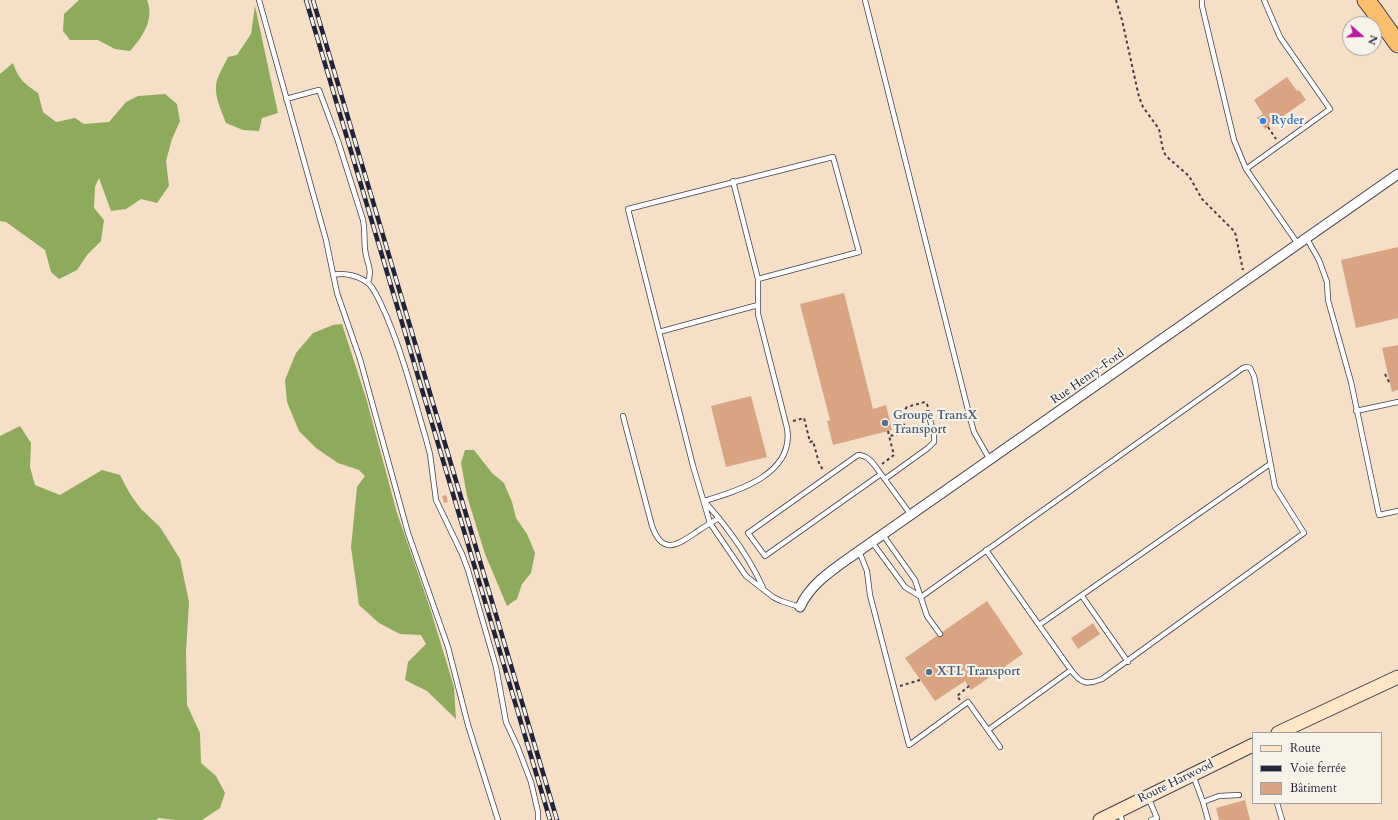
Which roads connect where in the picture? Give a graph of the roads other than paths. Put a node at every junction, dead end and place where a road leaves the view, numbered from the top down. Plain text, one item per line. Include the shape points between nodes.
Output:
1 (259, 0) edge
2 (865, 0) edge
3 (1202, 0) edge
4 (1264, 0) edge
5 (1366, 0) edge
6 (1398, 44) edge
7 (286, 99) junction
8 (1246, 169) junction
9 (1398, 174) edge
10 (733, 182) junction
11 (1307, 239) junction
12 (1298, 244) junction
13 (333, 275) junction
14 (758, 279) junction
15 (368, 283) junction
16 (758, 305) junction
17 (659, 332) junction
18 (1398, 402) edge
19 (928, 411) road end
20 (1356, 412) junction
21 (623, 416) dead end
22 (990, 460) junction
23 (1270, 464) junction
24 (881, 474) junction
25 (885, 479) junction
26 (704, 501) junction
27 (1398, 511) edge
28 (911, 515) junction
29 (719, 518) junction
30 (710, 523) junction
31 (883, 535) junction
32 (872, 542) junction
33 (986, 550) junction
34 (859, 551) junction
35 (764, 590) junction
36 (1082, 596) junction
37 (921, 597) junction
38 (800, 607) joint
39 (1040, 625) junction
40 (940, 634) dead end
41 (1128, 662) junction
42 (1071, 670) junction
43 (1398, 677) edge
44 (988, 730) junction
45 (1280, 732) edge
46 (1252, 745) edge
47 (1000, 747) dead end
48 (1192, 774) junction
49 (1240, 795) dead end
50 (1148, 796) junction
51 (1203, 802) junction
52 (1277, 804) edge
53 (1120, 815) edge
54 (1157, 819) edge
55 (498, 820) edge
56 (538, 820) edge
57 (1100, 820) edge
58 (1151, 820) edge
59 (1208, 820) edge
60 (1282, 820) edge

1 - 7 lane
2 - 22 lane via 970,418 974,432
3 - 8 lane via 1234,140
4 - 8 lane via 1280,37 1330,109
5 - 6 highway
7 - 13 lane via 326,240
7 - 15 lane via 319,90 363,220 365,251 370,270
8 - 12 lane
9 - 11 street, Rue Henry-Ford
10 - 14 lane
10 - 14 lane via 833,157 859,252
10 - 17 lane via 628,209
11 - 12 street, Rue Henry-Ford
11 - 20 lane via 1319,260 1327,282 1328,300 1351,382
12 - 22 street, Rue Henry-Ford
13 - 15 lane via 347,274
13 - 55 lane via 364,374 408,533 451,659 468,725
14 - 16 lane
15 - 56 lane via 382,306 400,352 430,454 436,500 468,570 496,667 506,722 531,782
16 - 17 lane
16 - 26 lane via 758,314 786,423 787,447 785,454 759,480 740,490
17 - 26 lane
18 - 20 lane
19 - 25 lane via 934,442
20 - 27 lane via 1379,516
21 - 30 lane via 652,526 658,538 665,544 675,545
22 - 28 street, Rue Henry-Ford
23 - 33 lane via 1254,376 1250,368 1243,368
23 - 36 lane
23 - 41 lane via 1275,487 1304,533
24 - 24 lane via 866,457 854,457 748,533 765,556
24 - 25 lane
25 - 28 lane
26 - 29 lane
26 - 30 lane
28 - 31 street, Rue Henry-Ford
29 - 30 lane
29 - 35 lane via 755,569
30 - 35 lane via 746,576
31 - 32 street, Rue Henry-Ford
31 - 37 lane via 915,580
32 - 34 street, Rue Henry-Ford
32 - 37 lane via 905,587
33 - 37 lane
33 - 39 lane
34 - 38 street, Rue Henry-Ford via 816,583
34 - 44 lane via 867,571 870,595 909,745 968,702
35 - 38 lane via 781,601
36 - 39 lane
36 - 41 lane
37 - 40 lane via 927,616
39 - 42 lane
41 - 42 lane via 1102,679 1088,683 1076,678
42 - 44 lane
43 - 45 main road
44 - 47 lane
46 - 48 main road, Route Harwood
48 - 50 main road, Route Harwood
48 - 51 lane
49 - 51 lane via 1219,796
50 - 53 main road, Route Harwood
50 - 54 lane
51 - 59 lane
52 - 60 lane
53 - 57 main road, Route Harwood
54 - 58 lane

